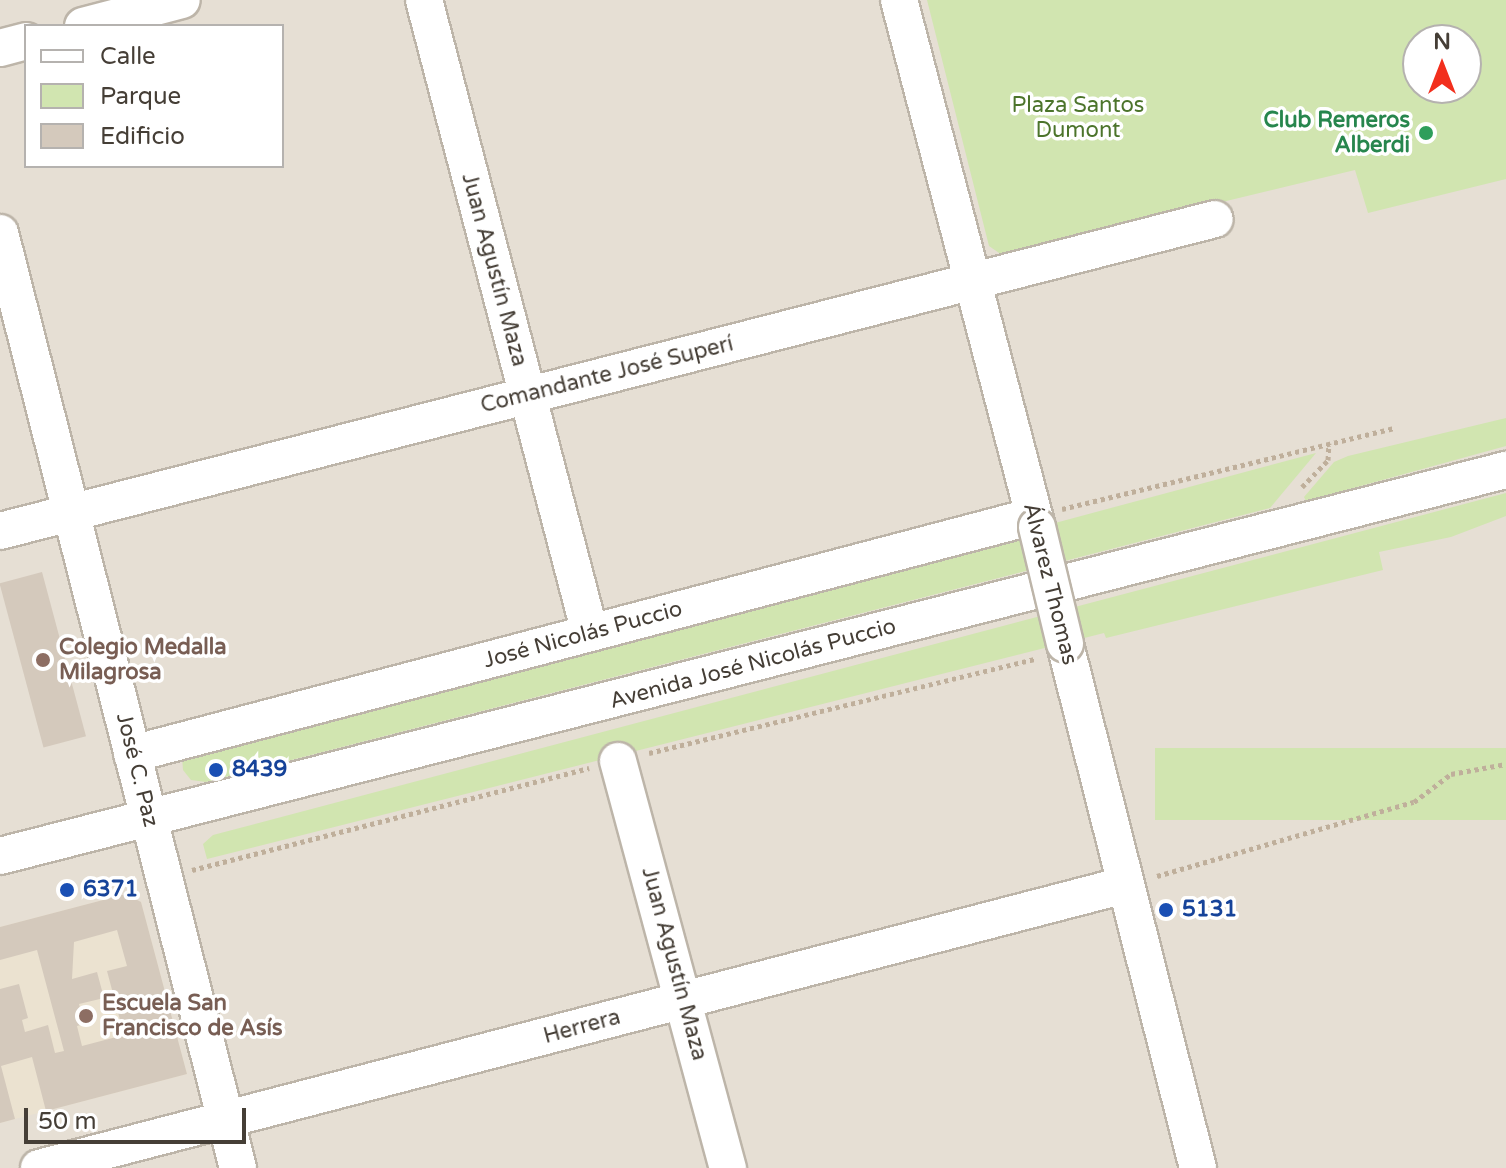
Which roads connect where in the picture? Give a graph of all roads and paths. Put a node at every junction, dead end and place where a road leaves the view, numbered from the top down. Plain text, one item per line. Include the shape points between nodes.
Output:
1 (182, 0) edge
2 (424, 0) edge
3 (899, 0) edge
4 (91, 24) edge
5 (24, 42) edge
6 (0, 48) edge
7 (1215, 219) dead end
8 (0, 233) edge
9 (974, 281) junction
10 (527, 395) junction
11 (1394, 428) dead end
12 (1506, 470) edge
13 (71, 512) junction
14 (1036, 522) junction
15 (0, 531) edge
16 (590, 633) junction
17 (132, 754) junction
18 (618, 761) dead end
19 (1506, 764) edge
20 (149, 821) junction
21 (0, 856) edge
22 (1125, 885) junction
23 (685, 1000) junction
24 (226, 1120) junction
25 (39, 1168) edge
26 (238, 1168) edge
27 (728, 1168) edge
28 (1198, 1168) edge

1 - 4 street
2 - 10 street, Juan Agustín Maza
3 - 9 street, Álvarez Thomas
5 - 6 street
7 - 9 street, Comandante José Superí
8 - 13 street, José C. Paz
9 - 10 street, Comandante José Superí
9 - 14 street, Álvarez Thomas
10 - 13 street, Comandante José Superí
10 - 16 street, Juan Agustín Maza
11 - 14 path
12 - 20 street, Avenida José Nicolás Puccio
13 - 15 street, Comandante José Superí
13 - 17 street, José C. Paz
14 - 16 street, José Nicolás Puccio
14 - 22 street, Álvarez Thomas, bridge
16 - 17 street, José Nicolás Puccio
17 - 20 street, José C. Paz
18 - 23 street, Juan Agustín Maza
19 - 22 path via 1451,774 1414,802
20 - 21 street, Avenida José Nicolás Puccio
20 - 24 street, José C. Paz
22 - 23 street, Herrera
22 - 28 street, Álvarez Thomas
23 - 24 street, Herrera
23 - 27 street, Juan Agustín Maza
24 - 25 street, Herrera
24 - 26 street, José C. Paz

